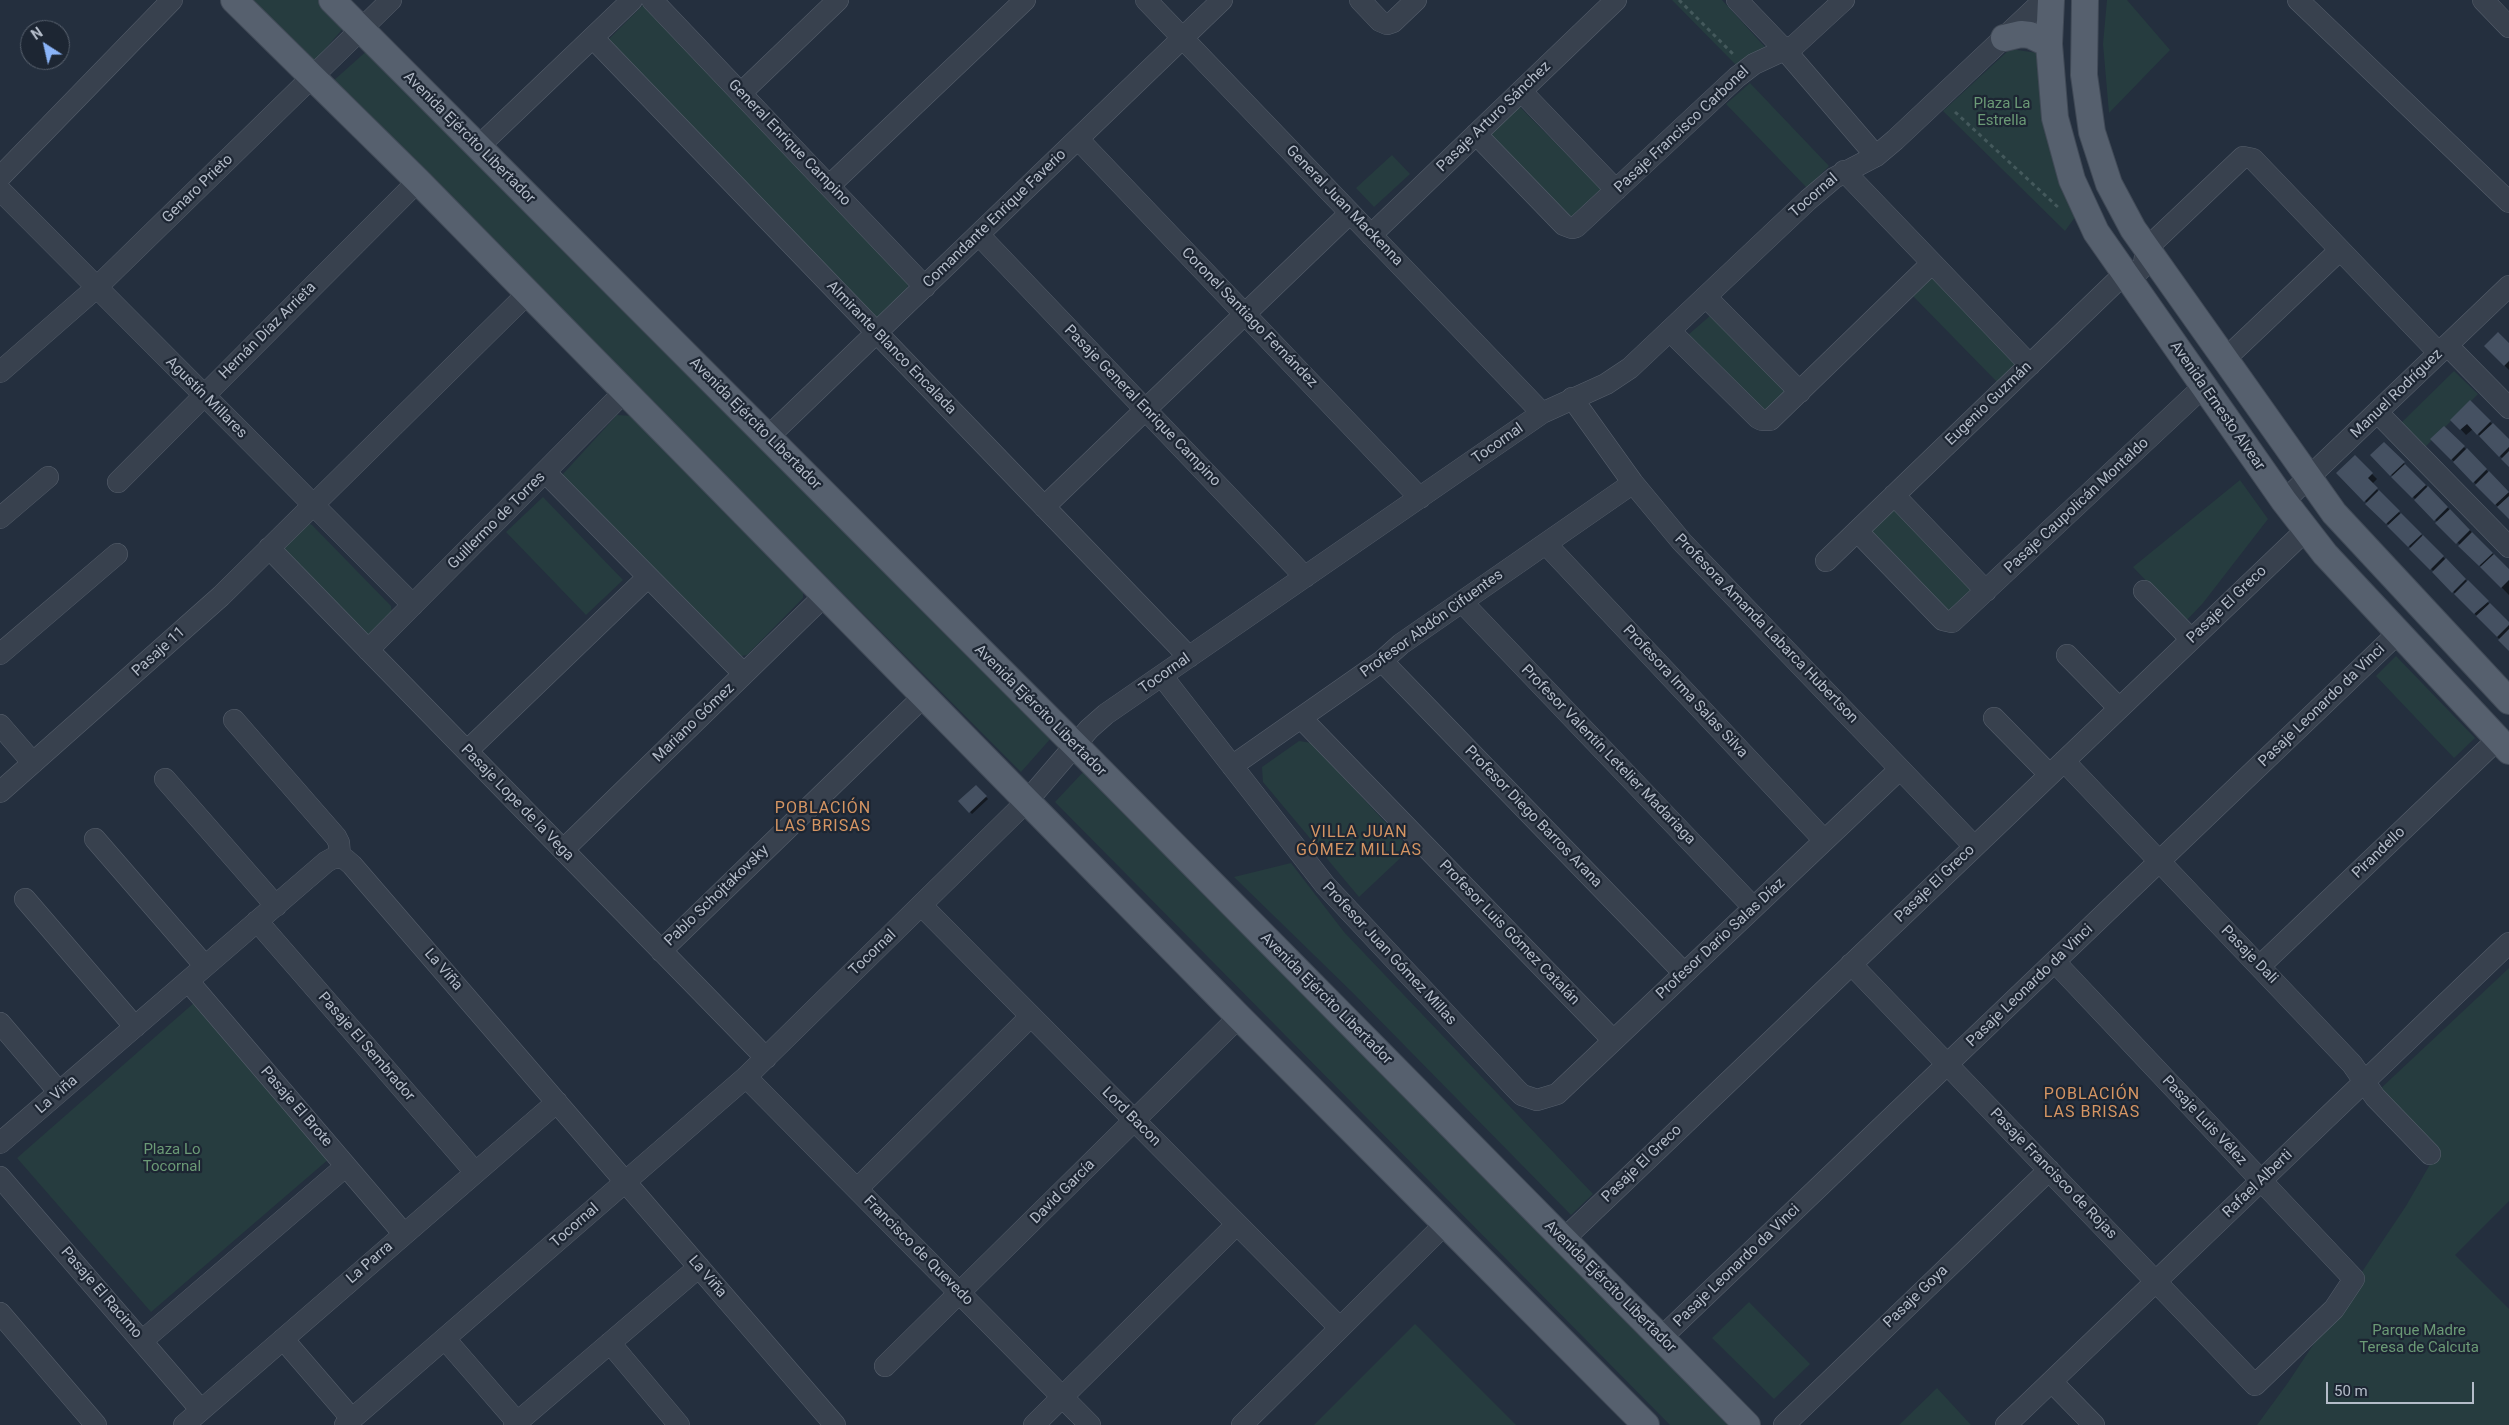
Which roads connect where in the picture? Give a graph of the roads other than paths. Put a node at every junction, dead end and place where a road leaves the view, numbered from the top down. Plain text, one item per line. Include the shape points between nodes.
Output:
1 (172, 0) edge
2 (234, 0) edge
3 (332, 0) edge
4 (390, 0) edge
5 (632, 0) edge
6 (652, 0) edge
7 (838, 0) edge
8 (1025, 0) edge
9 (1146, 0) edge
10 (1222, 0) edge
11 (1360, 0) edge
12 (1416, 0) edge
13 (1616, 0) edge
14 (1737, 0) edge
15 (1844, 0) edge
16 (2044, 0) edge
17 (2051, 0) edge
18 (2085, 0) edge
19 (2298, 0) edge
20 (2483, 0) edge
21 (2509, 27) edge
22 (360, 29) junction
23 (593, 38) junction
24 (1182, 38) junction
25 (2004, 38) junction
26 (2049, 44) junction
27 (1784, 50) junction
28 (312, 77) junction
29 (1521, 91) junction
30 (741, 93) junction
31 (1476, 134) junction
32 (1078, 139) junction
33 (478, 147) junction
34 (1876, 156) junction
35 (1844, 171) junction
36 (0, 177) edge
37 (418, 181) junction
38 (830, 186) junction
39 (0, 190) edge
40 (1616, 190) junction
41 (2509, 202) edge
42 (1350, 213) junction
43 (979, 234) junction
44 (1371, 235) junction
45 (2146, 249) junction
46 (2340, 250) junction
47 (1932, 263) junction
48 (2124, 274) junction
49 (2509, 286) edge
50 (925, 287) junction
51 (96, 288) junction
52 (528, 293) junction
53 (1706, 297) junction
54 (1245, 314) junction
55 (1670, 330) junction
56 (877, 333) junction
57 (2443, 349) junction
58 (2224, 360) junction
59 (2030, 365) junction
60 (0, 372) edge
61 (2203, 387) junction
62 (625, 391) junction
63 (1800, 392) junction
64 (204, 396) junction
65 (1572, 398) junction
66 (2509, 408) edge
67 (1146, 410) junction
68 (2377, 412) junction
69 (1542, 413) junction
70 (768, 437) junction
71 (545, 472) junction
72 (48, 477) dead end
73 (2307, 479) junction
74 (118, 482) dead end
75 (1633, 483) junction
76 (1894, 496) junction
77 (1420, 498) junction
78 (2284, 501) junction
79 (313, 505) junction
80 (1044, 507) junction
81 (0, 518) edge
82 (2306, 530) junction
83 (1857, 531) junction
84 (1546, 544) junction
85 (2509, 547) edge
86 (269, 548) junction
87 (116, 554) dead end
88 (1826, 561) dead end
89 (648, 577) junction
90 (1305, 577) junction
91 (1986, 591) junction
92 (2144, 591) dead end
93 (825, 594) junction
94 (1462, 602) junction
95 (412, 605) junction
96 (2398, 633) junction
97 (2191, 639) junction
98 (368, 650) junction
99 (0, 654) edge
100 (2067, 655) dead end
101 (1189, 657) junction
102 (1382, 661) junction
103 (744, 674) junction
104 (1162, 676) junction
105 (924, 696) junction
106 (2509, 701) edge
107 (2119, 708) junction
108 (1301, 718) junction
109 (1994, 718) dead end
110 (234, 720) dead end
111 (0, 725) edge
112 (1075, 745) junction
113 (2503, 745) edge
114 (467, 751) junction
115 (33, 763) junction
116 (1232, 766) junction
117 (2057, 768) junction
118 (1900, 769) junction
119 (165, 779) dead end
120 (0, 792) edge
121 (1028, 800) junction
122 (95, 839) dead end
123 (1824, 840) junction
124 (1974, 846) junction
125 (563, 850) junction
126 (340, 857) junction
127 (2160, 861) junction
128 (25, 899) dead end
129 (276, 906) junction
130 (922, 906) junction
131 (1754, 908) junction
132 (257, 921) junction
133 (2509, 944) edge
134 (661, 950) junction
135 (2055, 962) junction
136 (1851, 964) junction
137 (205, 966) junction
138 (2260, 966) junction
139 (1684, 973) junction
140 (188, 981) junction
141 (1031, 1016) junction
142 (1239, 1017) junction
143 (0, 1023) edge
144 (135, 1027) junction
145 (1613, 1040) junction
146 (766, 1058) junction
147 (1947, 1064) junction
148 (746, 1077) junction
149 (2365, 1082) junction
150 (60, 1092) junction
151 (1537, 1100) joint
152 (556, 1102) junction
153 (1135, 1121) junction
154 (0, 1144) edge
155 (2430, 1154) dead end
156 (346, 1166) junction
157 (2048, 1170) junction
158 (475, 1172) junction
159 (0, 1177) edge
160 (2261, 1181) junction
161 (626, 1182) junction
162 (856, 1189) junction
163 (1237, 1224) junction
164 (1445, 1224) junction
165 (404, 1234) junction
166 (1564, 1239) junction
167 (699, 1267) junction
168 (2156, 1282) junction
169 (960, 1294) junction
170 (0, 1313) edge
171 (1340, 1328) junction
172 (1661, 1338) junction
173 (283, 1339) junction
174 (445, 1339) junction
175 (142, 1341) junction
176 (610, 1343) junction
177 (885, 1366) dead end
178 (2052, 1382) junction
179 (2255, 1384) joint
180 (1062, 1397) junction
181 (202, 1410) junction
182 (669, 1421) edge
183 (348, 1422) edge
184 (516, 1424) edge
185 (96, 1425) edge
186 (184, 1425) edge
187 (834, 1425) edge
188 (1034, 1425) edge
189 (1090, 1425) edge
190 (1242, 1425) edge
191 (1646, 1425) edge
192 (1747, 1425) edge
193 (1784, 1425) edge
194 (2006, 1425) edge
195 (2094, 1425) edge

1 - 36 street
2 - 28 main road
3 - 22 main road, Avenida Ejército Libertador
4 - 22 street, Genaro Prieto
5 - 23 street
6 - 30 street, General Enrique Campino
7 - 30 street
8 - 38 street
9 - 24 street, General Juan Mackenna
10 - 24 street, Comandante Enrique Faverio
11 - 12 street via 1383,24 1393,22
13 - 29 street, Pasaje Arturo Sánchez
14 - 27 street
15 - 27 street, Pasaje Francisco Carbonel via 1801,40
16 - 25 street, Tocornal
17 - 26 main road, Avenida Ernesto Alvear
18 - 45 main road via 2082,45 2092,132 2109,184
19 - 41 street
20 - 21 street
22 - 28 street, Genaro Prieto
22 - 33 main road, Avenida Ejército Libertador
23 - 33 street
23 - 56 street, Almirante Blanco Encalada
24 - 32 street, Comandante Enrique Faverio
24 - 42 street, General Juan Mackenna
25 - 26 main road via 2030,35
25 - 34 street, Tocornal
26 - 48 main road, Avenida Ernesto Alvear via 2055,118 2072,180 2096,232
27 - 34 street
27 - 40 street, Pasaje Francisco Carbonel via 1747,68
28 - 37 main road
28 - 51 street, Genaro Prieto
29 - 31 street, Pasaje Arturo Sánchez
29 - 40 street
30 - 38 street, General Enrique Campino
31 - 40 street, Pasaje Francisco Carbonel via 1564,225 1572,228 1580,225
31 - 44 street, Pasaje Arturo Sánchez
32 - 43 street, Comandante Enrique Faverio
32 - 54 street, Coronel Santiago Fernández
33 - 70 main road, Avenida Ejército Libertador
34 - 35 street, Tocornal
35 - 47 street
35 - 53 street, Tocornal via 1808,200
37 - 52 main road
37 - 64 street, Hernán Díaz Arrieta
38 - 50 street, General Enrique Campino
39 - 51 street, Agustín Millares
42 - 44 street, General Juan Mackenna
42 - 54 street
43 - 50 street, Comandante Enrique Faverio
43 - 67 street, Pasaje General Enrique Campino
44 - 69 street, General Juan Mackenna
45 - 46 street via 2247,156
45 - 48 street, Eugenio Guzmán via 2140,270
45 - 58 main road
46 - 57 street
46 - 58 street
47 - 59 street
47 - 63 street
48 - 59 street, Eugenio Guzmán
48 - 61 main road, Avenida Ernesto Alvear
49 - 57 street, Manuel Rodríguez
50 - 56 street, Comandante Enrique Faverio
51 - 60 street, Genaro Prieto
51 - 64 street, Agustín Millares
52 - 62 main road
52 - 79 street, Pasaje 11
53 - 55 street, Tocornal
53 - 63 street
54 - 67 street
54 - 77 street, Coronel Santiago Fernández
55 - 63 street via 1758,418 1766,421 1773,418
55 - 65 street, Tocornal via 1618,377
56 - 70 street, Comandante Enrique Faverio
56 - 80 street, Almirante Blanco Encalada
57 - 66 street
57 - 68 street, Manuel Rodríguez
58 - 73 main road
59 - 76 street, Eugenio Guzmán
61 - 78 main road, Avenida Ernesto Alvear
61 - 91 street, Pasaje Caupolicán Montaldo
62 - 71 street, Guillermo de Torres
62 - 93 main road
64 - 74 street, Hernán Díaz Arrieta
64 - 79 street, Agustín Millares
65 - 69 street, Tocornal
65 - 75 street, Profesora Amanda Labarca Hubertson
67 - 80 street
67 - 90 street, Pasaje General Enrique Campino
68 - 73 street, Manuel Rodríguez
68 - 85 street
69 - 77 street, Tocornal
70 - 112 main road, Avenida Ejército Libertador
71 - 89 street
71 - 95 street, Guillermo de Torres
72 - 81 street
73 - 78 street, Manuel Rodríguez
73 - 106 main road via 2334,513
75 - 84 street, Profesor Abdón Cifuentes
75 - 118 street, Profesora Amanda Labarca Hubertson via 1693,554
76 - 83 street, Eugenio Guzmán
76 - 91 street
77 - 90 street, Tocornal
78 - 82 main road, Avenida Ernesto Alvear
79 - 86 street, Pasaje 11
79 - 95 street, Agustín Millares
80 - 101 street, Almirante Blanco Encalada
82 - 96 main road, Avenida Ernesto Alvear
82 - 97 street, Pasaje El Greco
83 - 88 street, Eugenio Guzmán
83 - 91 street, Pasaje Caupolicán Montaldo via 1948,623
84 - 94 street, Profesor Abdón Cifuentes
84 - 123 street, Profesora Irma Salas Silva
86 - 98 street, Pasaje Lope de la Vega
86 - 115 street, Pasaje 11 via 221,596
87 - 99 street
89 - 103 street
89 - 114 street
90 - 101 street, Tocornal
92 - 97 street
93 - 103 street, Mariano Gómez
93 - 105 main road
94 - 102 street, Profesor Abdón Cifuentes
94 - 131 street, Profesor Valentín Letelier Madariaga
95 - 98 street, Guillermo de Torres
96 - 113 main road, Avenida Ernesto Alvear
96 - 127 street, Pasaje Leonardo da Vinci
97 - 107 street, Pasaje El Greco
98 - 114 street, Pasaje Lope de la Vega
100 - 107 street
101 - 104 street, Tocornal
102 - 108 street, Profesor Abdón Cifuentes
102 - 139 street, Profesor Diego Barros Arana
103 - 125 street, Mariano Gómez
104 - 112 street, Tocornal via 1106,714
104 - 116 street, Profesor Juan Gómez Millas
105 - 121 main road
105 - 134 street, Pablo Schojtakovsky
107 - 117 street, Pasaje El Greco
108 - 116 street, Profesor Abdón Cifuentes
108 - 145 street, Profesor Luis Gómez Catalán
109 - 117 street, Pasaje Dali
110 - 126 street via 336,837
111 - 115 street
112 - 121 street, Tocornal
112 - 166 main road, Avenida Ejército Libertador
113 - 138 street, Pirandello
114 - 125 street, Pasaje Lope de la Vega
115 - 120 street, Pasaje 11
116 - 151 street, Profesor Juan Gómez Millas via 1302,857 1358,922 1516,1089
117 - 124 street, Pasaje El Greco
117 - 127 street, Pasaje Dali
118 - 123 street, Profesor Dario Salas Díaz
118 - 124 street, Profesora Amanda Labarca Hubertson
119 - 129 street
121 - 130 street, Tocornal
121 - 142 main road
122 - 137 street
123 - 131 street, Profesor Dario Salas Díaz
124 - 136 street, Pasaje El Greco
125 - 134 street, Pasaje Lope de la Vega
126 - 129 street, La Viña via 326,862
126 - 152 street, La Viña via 352,864
127 - 135 street, Pasaje Leonardo da Vinci
127 - 138 street, Pasaje Dali
128 - 144 street
129 - 132 street, La Viña
130 - 141 street, Lord Bacon
130 - 146 street, Tocornal
131 - 139 street, Profesor Dario Salas Díaz
132 - 137 street, La Viña
132 - 158 street, Pasaje El Sembrador
133 - 149 street, Rafael Alberti
134 - 146 street, Pasaje Lope de la Vega
135 - 147 street, Pasaje Leonardo da Vinci
135 - 160 street, Pasaje Luis Vélez
136 - 147 street, Pasaje Francisco de Rojas
136 - 166 street, Pasaje El Greco
137 - 140 street, La Viña
138 - 149 street, Pasaje Dali
139 - 145 street, Profesor Dario Salas Díaz
140 - 144 street, La Viña
140 - 156 street, Pasaje El Brote
141 - 153 street, Lord Bacon
141 - 162 street
142 - 153 street, David García
142 - 164 main road
143 - 150 street
144 - 150 street, La Viña
145 - 151 street, Profesor Dario Salas Díaz via 1557,1094
146 - 148 street, Tocornal
147 - 157 street, Pasaje Francisco de Rojas
147 - 172 street, Pasaje Leonardo da Vinci
148 - 161 street, Tocornal
148 - 162 street, Francisco de Quevedo
149 - 155 street, Pasaje Dali via 2375,1098
149 - 160 street, Rafael Alberti
150 - 154 street, La Viña
152 - 158 street, La Parra
152 - 161 street, La Viña
153 - 163 street, Lord Bacon
153 - 169 street, David García
156 - 165 street, Pasaje El Brote
156 - 175 street
157 - 168 street, Pasaje Francisco de Rojas
157 - 193 street, Pasaje Goya
158 - 165 street, La Parra
159 - 175 street, Pasaje El Racimo
160 - 168 street, Rafael Alberti
160 - 179 street, Pasaje Luis Vélez via 2354,1279 2334,1309
161 - 167 street, La Viña
161 - 174 street, Tocornal
162 - 169 street, Francisco de Quevedo
163 - 171 street, Lord Bacon
163 - 180 street
164 - 171 street
164 - 191 main road
165 - 173 street, La Parra
166 - 172 main road, Avenida Ejército Libertador
167 - 176 street
167 - 187 street, La Viña
168 - 178 street, Rafael Alberti
168 - 179 street, Pasaje Francisco de Rojas
169 - 177 street, David García
169 - 180 street, Francisco de Quevedo
170 - 185 street
171 - 190 street
172 - 192 main road, Avenida Ejército Libertador
173 - 181 street, La Parra
173 - 183 street
174 - 183 street, Tocornal
174 - 184 street
175 - 181 street, Pasaje El Racimo
176 - 182 street
176 - 184 street
178 - 194 street, Rafael Alberti
178 - 195 street
180 - 188 street
180 - 189 street, Francisco de Quevedo
181 - 186 street, La Parra

